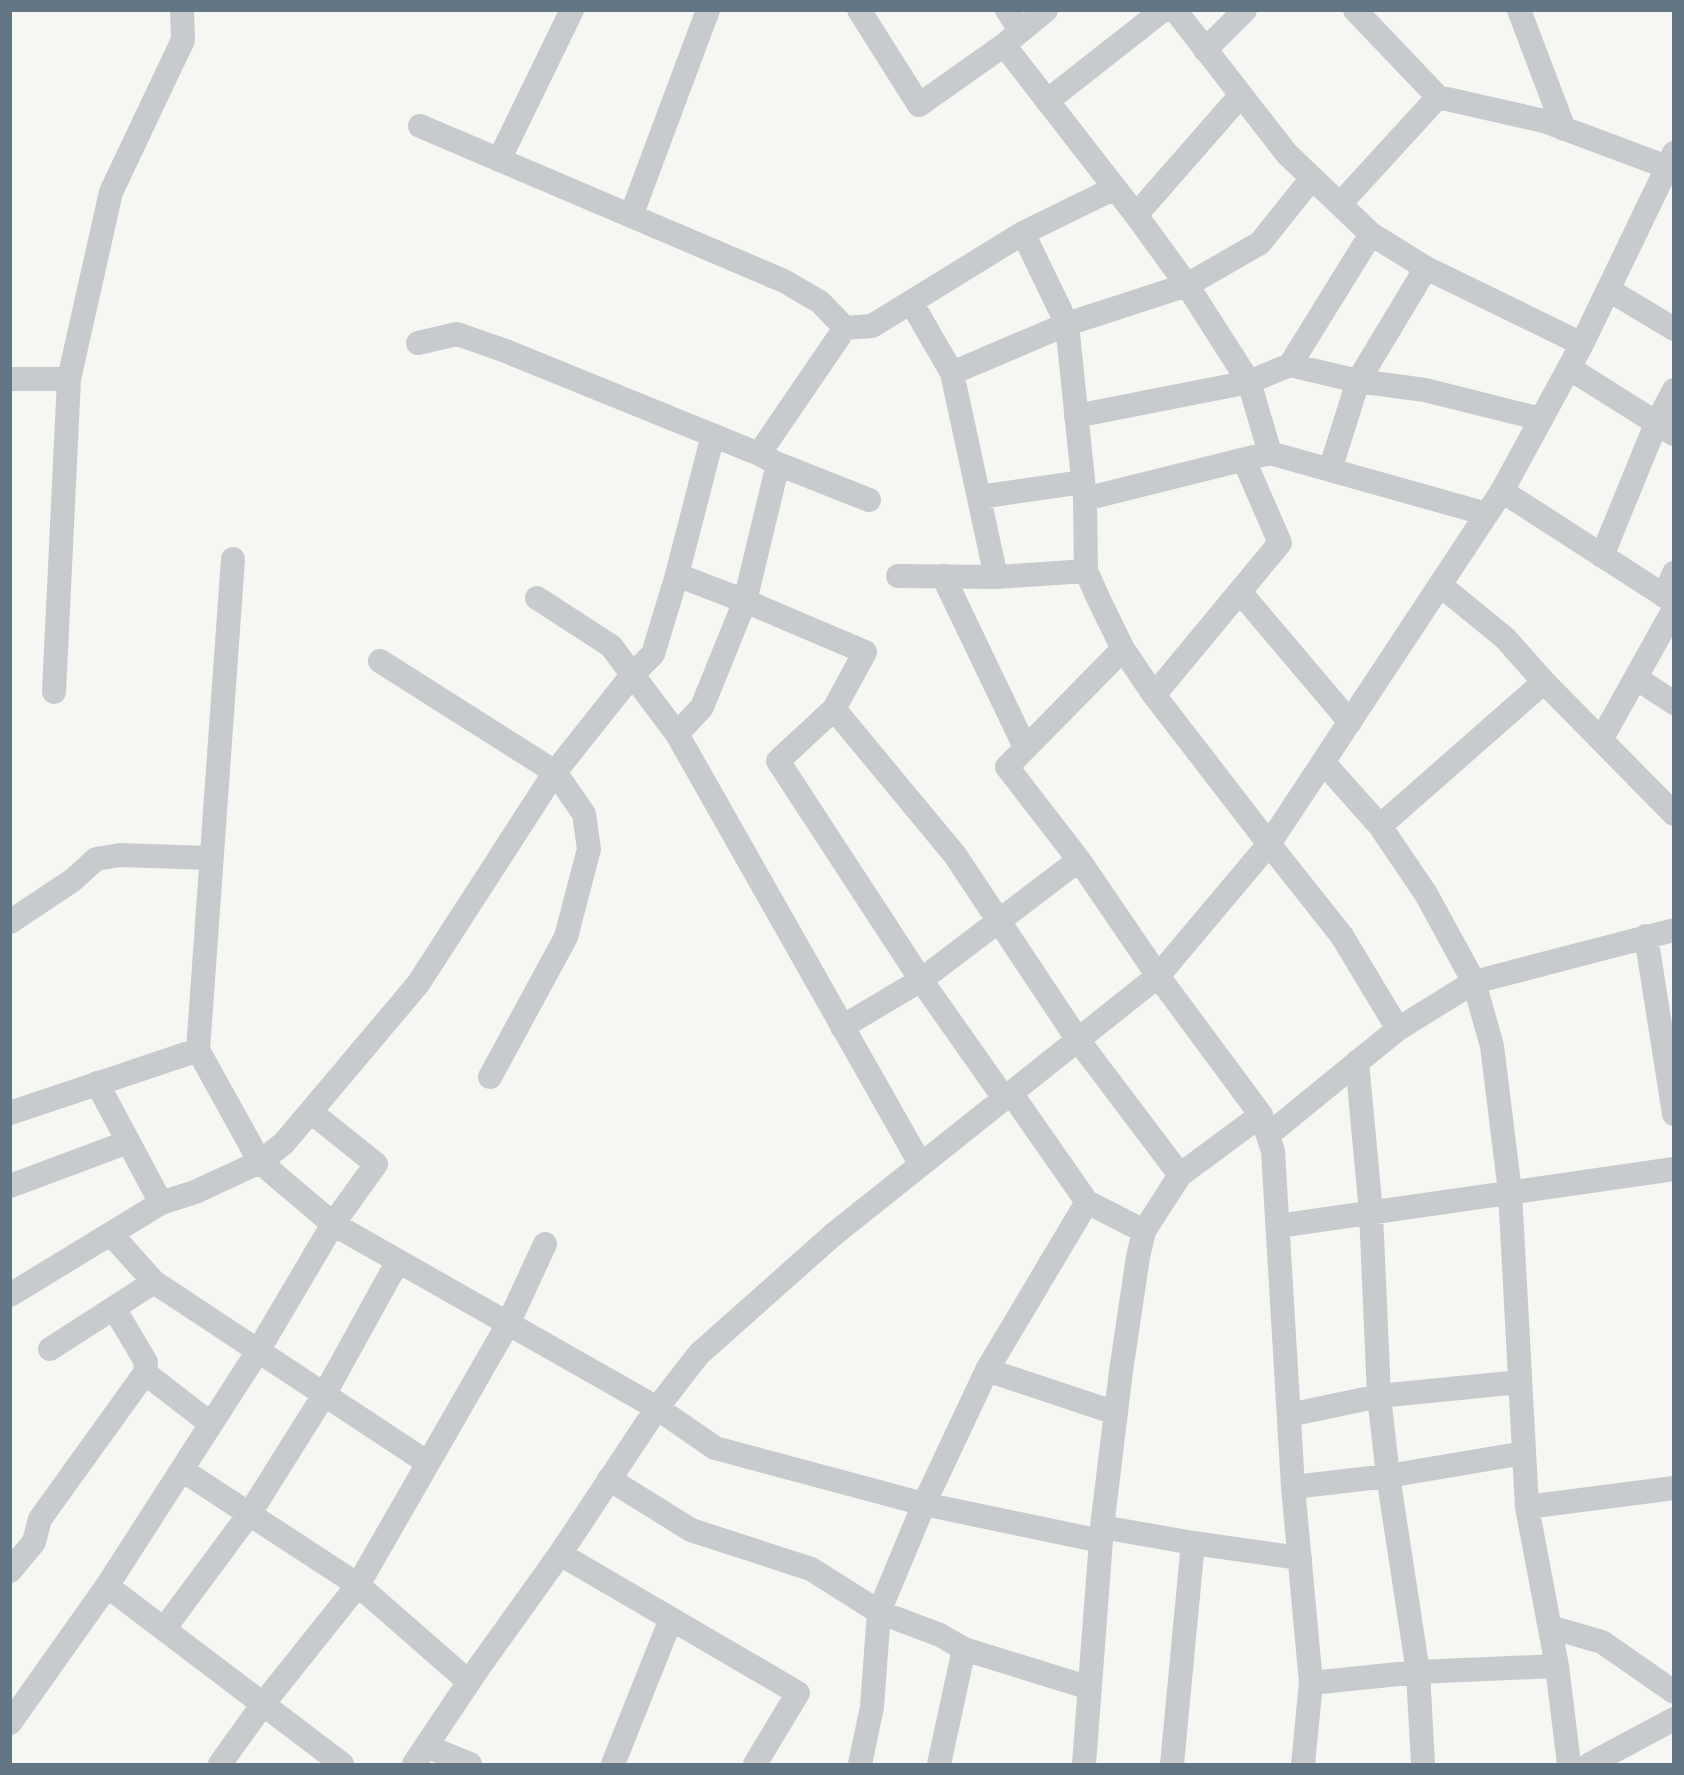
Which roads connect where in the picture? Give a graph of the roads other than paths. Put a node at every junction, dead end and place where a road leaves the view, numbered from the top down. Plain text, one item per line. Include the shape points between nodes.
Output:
1 (182, 10) edge
2 (572, 10) edge
3 (708, 10) edge
4 (859, 10) edge
5 (1007, 10) edge
6 (1046, 10) edge
7 (1163, 10) edge
8 (1175, 10) edge
9 (1245, 10) edge
10 (1355, 10) edge
11 (1519, 10) edge
12 (1012, 38) junction
13 (1205, 50) junction
14 (1241, 95) junction
15 (1438, 96) junction
16 (1047, 101) junction
17 (420, 126) dead end
18 (1564, 129) junction
19 (499, 160) junction
20 (1670, 160) edge
21 (1312, 178) junction
22 (1115, 188) junction
23 (1340, 204) junction
24 (1136, 215) junction
25 (631, 216) junction
26 (1023, 233) junction
27 (1371, 234) junction
28 (1426, 268) junction
29 (1187, 285) junction
30 (1609, 290) junction
31 (911, 302) junction
32 (1067, 324) junction
33 (845, 328) junction
34 (1674, 329) edge
35 (418, 343) dead end
36 (1582, 344) junction
37 (1290, 365) junction
38 (1569, 368) junction
39 (952, 373) junction
40 (10, 379) edge
41 (69, 379) junction
42 (1358, 381) junction
43 (1249, 382) junction
44 (1674, 390) edge
45 (1076, 416) junction
46 (1541, 419) junction
47 (1665, 429) edge
48 (713, 435) junction
49 (1270, 453) junction
50 (769, 459) junction
51 (1244, 460) junction
52 (1330, 470) junction
53 (1084, 490) junction
54 (1502, 491) junction
55 (979, 497) junction
56 (869, 500) dead end
57 (1487, 514) junction
58 (1602, 556) junction
59 (232, 558) dead end
60 (1086, 571) junction
61 (1674, 573) edge
62 (677, 575) junction
63 (898, 576) dead end
64 (943, 576) junction
65 (996, 577) junction
66 (1440, 585) junction
67 (1240, 592) junction
68 (537, 598) dead end
69 (745, 601) junction
70 (1670, 602) edge
71 (1123, 649) junction
72 (380, 661) dead end
73 (633, 674) junction
74 (1636, 678) junction
75 (1544, 681) junction
76 (54, 692) dead end
77 (1154, 695) junction
78 (1674, 703) edge
79 (834, 709) junction
80 (1350, 722) junction
81 (677, 734) junction
82 (1601, 740) junction
83 (1025, 747) junction
84 (1323, 762) junction
85 (555, 772) junction
86 (1674, 814) edge
87 (1380, 826) junction
88 (1269, 844) junction
89 (211, 858) junction
90 (1079, 860) junction
91 (999, 921) junction
92 (10, 922) edge
93 (1674, 930) edge
94 (1646, 936) junction
95 (1158, 976) junction
96 (921, 980) junction
97 (1474, 982) junction
98 (842, 1027) junction
99 (1398, 1029) junction
100 (1077, 1040) junction
101 (198, 1050) junction
102 (1357, 1062) junction
103 (490, 1077) dead end
104 (97, 1083) junction
105 (1007, 1095) junction
106 (310, 1112) junction
107 (10, 1113) edge
108 (1674, 1114) edge
109 (1264, 1125) junction
110 (128, 1142) junction
111 (260, 1162) junction
112 (921, 1165) junction
113 (1674, 1169) edge
114 (1180, 1175) junction
115 (10, 1186) edge
116 (1510, 1192) junction
117 (1087, 1202) junction
118 (160, 1203) junction
119 (1371, 1212) junction
120 (333, 1224) junction
121 (1278, 1226) junction
122 (1144, 1231) junction
123 (111, 1234) junction
124 (545, 1244) dead end
125 (398, 1261) junction
126 (154, 1282) junction
127 (10, 1295) edge
128 (114, 1308) junction
129 (508, 1324) junction
130 (50, 1349) dead end
131 (258, 1351) junction
132 (987, 1370) junction
133 (145, 1373) junction
134 (1520, 1382) junction
135 (324, 1395) junction
136 (1379, 1396) junction
137 (657, 1408) junction
138 (1116, 1413) junction
139 (1289, 1415) junction
140 (211, 1424) junction
141 (1524, 1453) junction
142 (428, 1463) junction
143 (182, 1470) junction
144 (1388, 1476) junction
145 (609, 1479) junction
146 (1293, 1488) junction
147 (1674, 1488) edge
148 (924, 1504) junction
149 (1527, 1507) junction
150 (250, 1513) junction
151 (1101, 1534) junction
152 (1193, 1543) junction
153 (560, 1554) junction
154 (1300, 1558) junction
155 (10, 1571) edge
156 (358, 1585) junction
157 (107, 1586) junction
158 (879, 1612) junction
159 (672, 1619) junction
160 (1550, 1627) junction
161 (164, 1629) junction
162 (963, 1648) junction
163 (1557, 1666) junction
164 (1418, 1672) junction
165 (469, 1682) junction
166 (1311, 1683) junction
167 (1090, 1688) junction
168 (1674, 1692) edge
169 (263, 1704) junction
170 (1674, 1719) edge
171 (10, 1723) edge
172 (420, 1755) edge
173 (220, 1764) edge
174 (342, 1764) edge
175 (470, 1764) edge
176 (613, 1764) edge
177 (755, 1764) edge
178 (860, 1764) edge
179 (939, 1764) edge
180 (1084, 1764) edge
181 (1172, 1764) edge
182 (1303, 1764) edge
183 (1423, 1764) edge
184 (1569, 1764) edge
185 (1590, 1764) edge

1 - 41 street via 183,40 111,192
2 - 19 street
3 - 25 street
4 - 12 street via 919,105
5 - 12 street
6 - 12 street
7 - 16 street
8 - 13 street
9 - 13 street
10 - 15 street
11 - 18 street
12 - 16 street
13 - 14 street
14 - 21 street via 1287,154
14 - 24 street
15 - 18 street
15 - 23 street
16 - 22 street
17 - 19 street
18 - 20 street
19 - 25 street
20 - 30 street
21 - 23 street
21 - 29 street via 1260,243
22 - 24 street
22 - 26 street
23 - 27 street
24 - 29 street
25 - 33 street via 784,281 820,302
26 - 31 street
26 - 32 street
27 - 28 street
27 - 37 street
28 - 36 street
28 - 42 street
29 - 32 street
29 - 43 street
30 - 34 street
30 - 36 street
31 - 33 street via 872,326
31 - 39 street
32 - 39 street
32 - 45 street
33 - 50 street
35 - 48 street via 457,334
36 - 38 street
37 - 42 street
37 - 43 street
38 - 46 street
38 - 47 street
39 - 55 street
40 - 41 street
41 - 76 street
42 - 46 street via 1425,390
42 - 52 street
43 - 45 street
43 - 49 street
44 - 47 street
45 - 53 street
46 - 54 street
47 - 58 street
48 - 50 street
48 - 62 street
49 - 51 street
49 - 52 street
50 - 56 street
50 - 69 street
51 - 53 street
51 - 67 street via 1280,543
52 - 57 street
53 - 55 street
53 - 60 street
54 - 57 street
54 - 58 street
55 - 65 street
57 - 66 street
58 - 70 street
59 - 89 street
60 - 65 street
60 - 71 street
61 - 70 street
62 - 69 street
62 - 73 street via 653,654
63 - 64 street
64 - 65 street
64 - 83 street
66 - 75 street via 1505,638
66 - 80 street
67 - 77 street
67 - 80 street
68 - 73 street via 611,646
69 - 79 street via 865,652
69 - 81 street via 702,707
70 - 74 street
71 - 77 street
71 - 83 street
72 - 85 street
73 - 81 street
73 - 85 street
74 - 78 street
74 - 82 street
75 - 82 street
75 - 87 street
77 - 88 street
79 - 91 street via 955,855
79 - 96 street via 778,761
80 - 84 street
81 - 98 street
82 - 86 street
83 - 90 street via 1007,767
84 - 87 street
84 - 88 street
85 - 103 street via 584,814 589,849 566,937
85 - 106 street via 418,984
87 - 97 street via 1426,894
88 - 95 street
88 - 99 street via 1342,936
89 - 92 street via 120,855 96,859 73,880
89 - 101 street
90 - 91 street
90 - 95 street
91 - 96 street
91 - 100 street
93 - 94 street
94 - 97 street
94 - 108 street
95 - 100 street
95 - 109 street
96 - 98 street
96 - 105 street
97 - 99 street
97 - 116 street via 1492,1046
98 - 112 street
99 - 102 street
100 - 105 street
100 - 114 street
101 - 104 street
101 - 111 street
102 - 109 street
102 - 119 street
104 - 107 street
104 - 110 street
105 - 112 street
105 - 117 street
106 - 111 street via 284,1143
106 - 120 street via 376,1164
109 - 114 street via 1221,1143
109 - 121 street via 1273,1150
110 - 115 street
110 - 118 street
111 - 118 street via 195,1192
111 - 120 street
112 - 137 street via 834,1234 699,1354
113 - 116 street
114 - 122 street
116 - 119 street
116 - 134 street
117 - 122 street
117 - 132 street
118 - 123 street
119 - 121 street
119 - 136 street
120 - 125 street
120 - 131 street
121 - 139 street
122 - 138 street
123 - 126 street
123 - 127 street
124 - 129 street
125 - 129 street
125 - 135 street
126 - 128 street
126 - 131 street
128 - 130 street
128 - 133 street via 146,1362
129 - 137 street
129 - 142 street
131 - 135 street
131 - 140 street
132 - 138 street
132 - 148 street
133 - 140 street
133 - 155 street via 40,1519 34,1542
134 - 136 street
134 - 141 street
135 - 142 street
135 - 150 street
136 - 139 street
136 - 144 street
137 - 145 street
137 - 148 street via 715,1448
138 - 151 street
139 - 146 street
140 - 143 street
141 - 144 street
141 - 149 street
142 - 156 street
143 - 150 street
143 - 157 street
144 - 146 street
144 - 164 street
145 - 153 street
145 - 158 street via 691,1530 811,1569
146 - 154 street
147 - 149 street
148 - 151 street
148 - 158 street
149 - 160 street
150 - 156 street
150 - 161 street
151 - 152 street
151 - 167 street
152 - 154 street
152 - 181 street
153 - 159 street
153 - 165 street
154 - 166 street
156 - 165 street
156 - 169 street
157 - 161 street
157 - 171 street
158 - 162 street
158 - 178 street via 872,1707
159 - 176 street
159 - 177 street via 798,1693
160 - 163 street
160 - 168 street via 1602,1642
161 - 169 street
162 - 167 street
162 - 179 street
163 - 164 street
163 - 184 street
164 - 166 street
164 - 183 street
165 - 172 street
166 - 182 street
167 - 180 street
169 - 173 street
169 - 174 street
170 - 185 street
172 - 175 street

